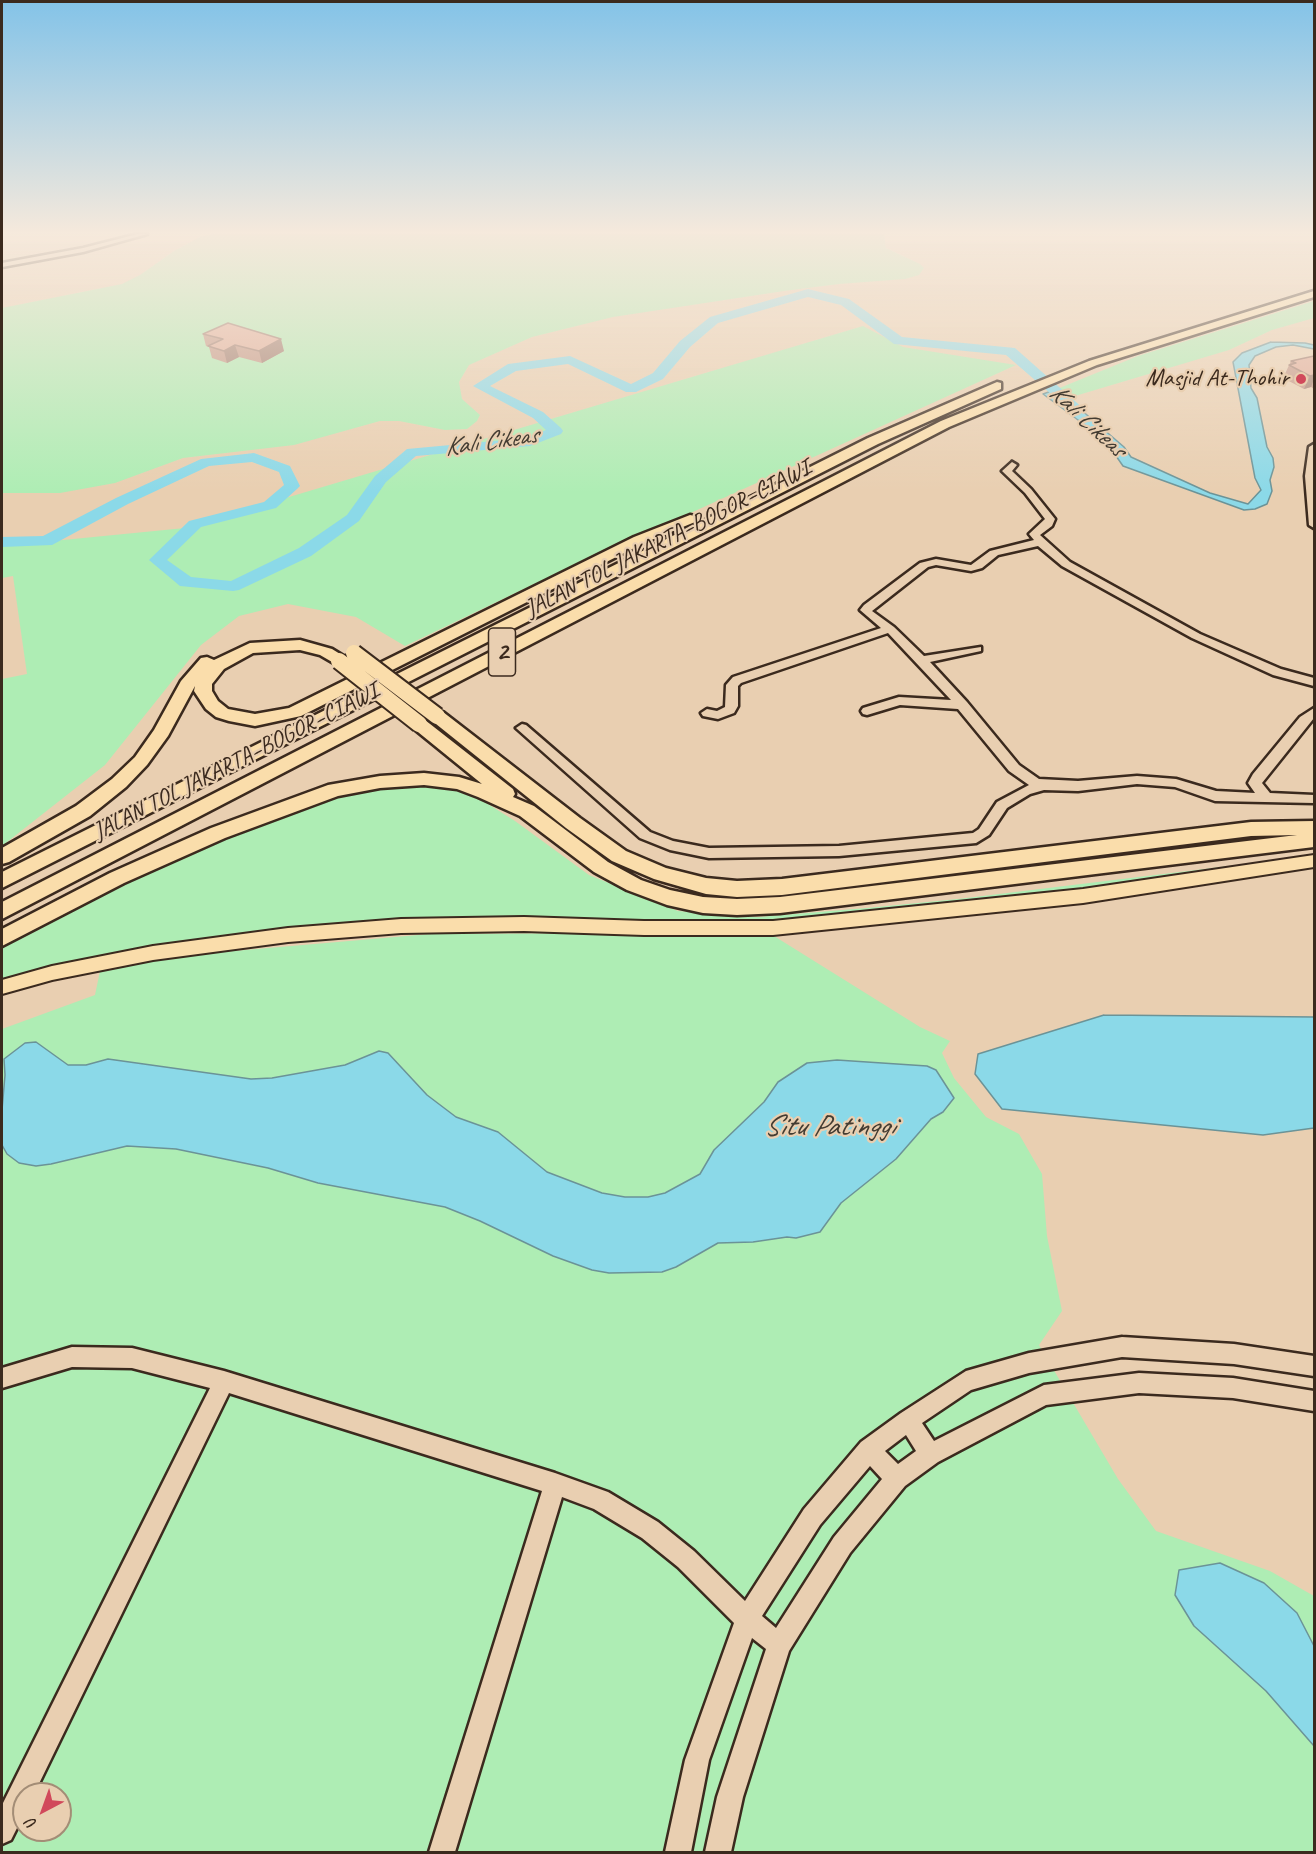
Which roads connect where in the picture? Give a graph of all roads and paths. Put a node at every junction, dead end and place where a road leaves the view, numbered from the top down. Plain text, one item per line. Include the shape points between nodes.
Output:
1 (1228, 321) edge
2 (1013, 380) dead end
3 (999, 392) junction
4 (1314, 451) edge
5 (831, 462) junction
6 (1012, 465) dead end
7 (1312, 476) edge
8 (1314, 525) edge
9 (1040, 542) junction
10 (890, 629) junction
11 (977, 649) dead end
12 (346, 657) junction
13 (921, 660) junction
14 (1314, 681) edge
15 (963, 705) junction
16 (867, 711) dead end
17 (707, 712) dead end
18 (1314, 712) edge
19 (522, 728) dead end
20 (1043, 785) junction
21 (1266, 797) junction
22 (1314, 799) edge
23 (527, 811) junction
24 (1314, 828) edge
25 (1314, 840) edge
26 (2, 857) edge
27 (1314, 861) edge
28 (2, 881) edge
29 (2, 911) edge
30 (2, 938) edge
31 (2, 987) edge
32 (1314, 1365) edge
33 (2, 1378) edge
34 (224, 1381) junction
35 (1314, 1401) edge
36 (908, 1420) junction
37 (869, 1450) junction
38 (930, 1454) junction
39 (897, 1478) junction
40 (555, 1484) junction
41 (747, 1619) junction
42 (779, 1645) junction
43 (2, 1831) edge
44 (442, 1852) edge
45 (678, 1852) edge
46 (718, 1852) edge

1 - 3 highway, JALAN TOL JAKARTA–BOGOR–CIAWI / 2
2 - 3 highway, JALAN TOL JAKARTA–BOGOR–CIAWI / 2
3 - 5 highway, JALAN TOL JAKARTA–BOGOR–CIAWI / 2 via 938,410
3 - 29 highway, JALAN TOL JAKARTA–BOGOR–CIAWI / 2
4 - 7 street
5 - 12 highway via 639,540 295,712 262,720 234,717 212,705 203,691 218,665 250,648 300,645
5 - 28 highway, JALAN TOL JAKARTA–BOGOR–CIAWI / 2
6 - 9 street via 1007,471 1050,519 1034,534
7 - 8 street
9 - 10 street via 994,553 972,568 936,562 917,569 867,608 868,613
9 - 14 street via 1066,564 1196,636 1277,672
10 - 13 street
10 - 17 street via 737,680 732,685 730,710 718,715
11 - 13 street
12 - 23 highway, bridge via 419,724
12 - 24 highway, bridge via 437,716 620,856 661,874 706,886 782,887 1251,829
12 - 26 highway via 323,637 306,634 254,638 232,646 197,672 162,732 119,783 83,811
13 - 15 street
15 - 16 street via 902,701
15 - 20 street via 1014,768
18 - 21 street via 1258,777 1255,783
19 - 20 street via 645,835 709,853 839,852 976,838 1002,805
20 - 21 street via 1137,780 1176,783 1215,796
21 - 22 street
23 - 25 highway via 601,867 634,885 694,903 737,907
23 - 30 highway via 459,783 424,779 335,790 166,855
27 - 31 main road via 1072,897 773,928 524,924 401,926 288,935 153,953
32 - 36 street via 1234,1354 1122,1347 1029,1363 966,1381
33 - 34 street via 72,1357 96,1357 132,1358
34 - 40 street
34 - 43 street
35 - 38 street via 1233,1388 1139,1383 1044,1395
36 - 37 street
36 - 38 street
37 - 39 street
37 - 41 street via 812,1517
38 - 39 street
39 - 42 street via 842,1545
40 - 41 street via 600,1500 650,1530 686,1558
40 - 44 street
41 - 42 street
41 - 45 street via 697,1760
42 - 46 street via 730,1797

